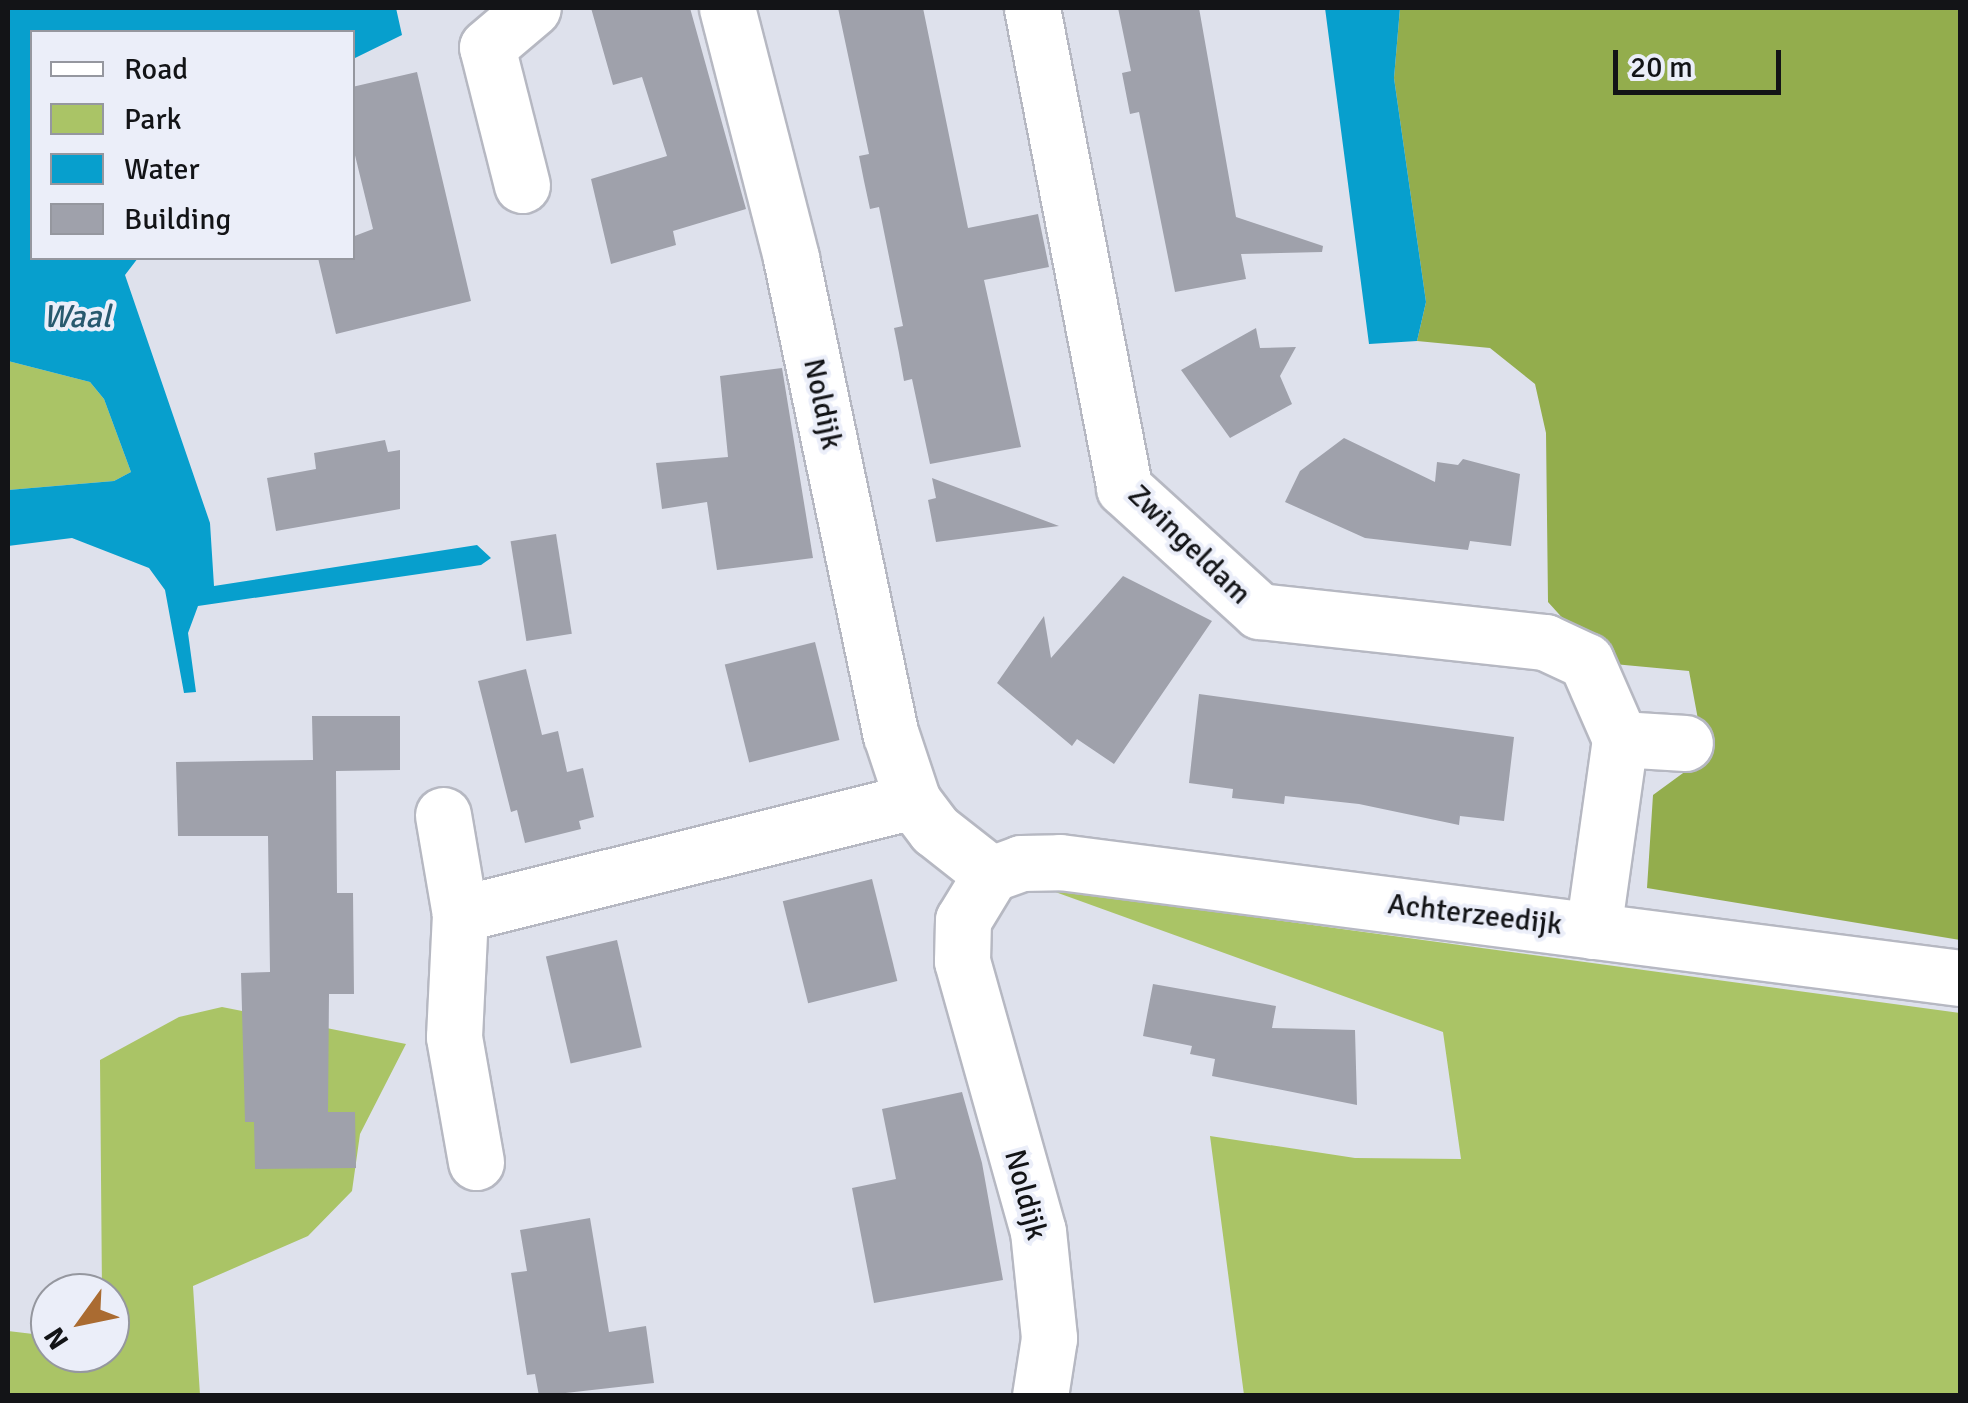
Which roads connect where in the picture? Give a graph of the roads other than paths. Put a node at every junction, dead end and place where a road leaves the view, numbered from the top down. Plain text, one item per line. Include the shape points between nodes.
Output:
1 (533, 8) edge
2 (728, 8) edge
3 (1032, 8) edge
4 (522, 185) dead end
5 (1620, 739) junction
6 (1685, 743) dead end
7 (914, 801) junction
8 (443, 815) dead end
9 (991, 874) junction
10 (460, 914) junction
11 (1593, 930) junction
12 (1960, 978) edge
13 (476, 1162) dead end
14 (1040, 1396) edge

1 - 4 street via 487,47
2 - 7 street, Noldijk via 792,258 890,735
3 - 5 street, Zwingeldam via 1124,488 1258,610 1545,642 1586,661
5 - 6 street
5 - 11 street
7 - 9 street, Noldijk via 935,830
7 - 10 street
8 - 10 street
9 - 11 street, Achterzeedijk via 1021,863 1060,862
9 - 14 street, Noldijk via 963,920 962,961 1038,1231 1049,1338
10 - 13 street via 454,1037
11 - 12 street, Achterzeedijk

